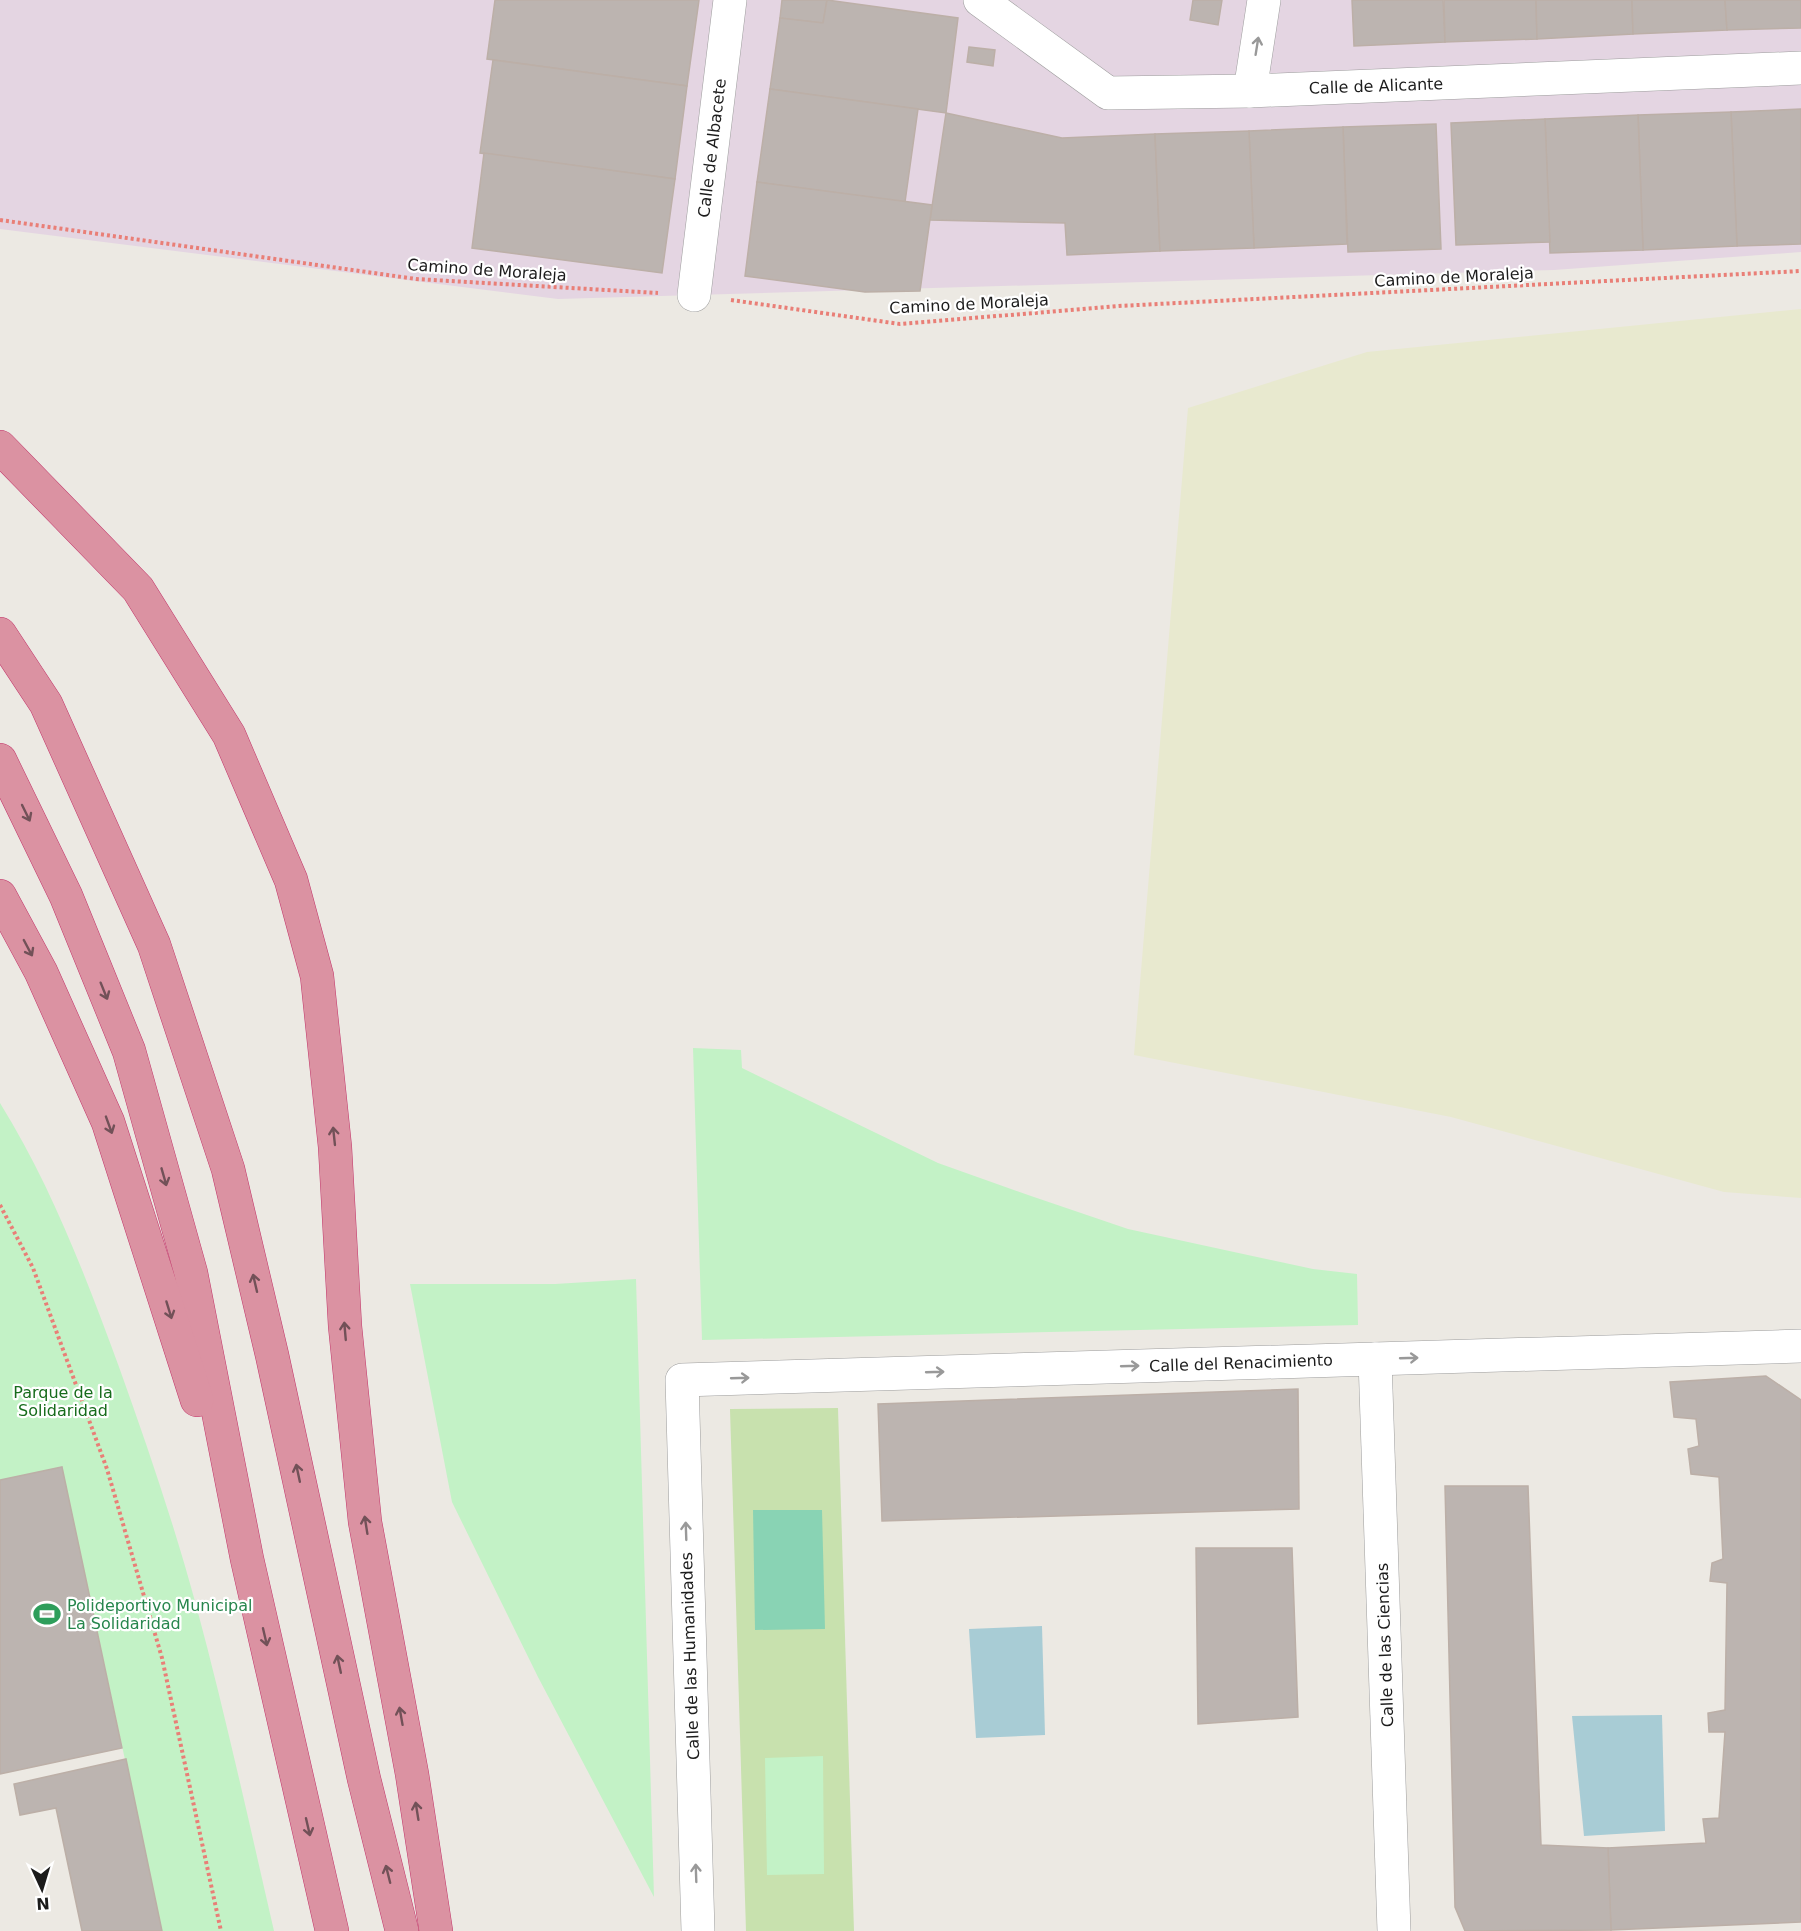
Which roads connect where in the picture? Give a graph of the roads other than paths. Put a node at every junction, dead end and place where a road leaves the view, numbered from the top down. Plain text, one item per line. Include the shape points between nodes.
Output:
1 (730, 0) edge
2 (980, 0) edge
3 (1264, 0) edge
4 (1801, 68) edge
5 (1250, 91) junction
6 (694, 295) road end
7 (0, 447) edge
8 (0, 634) edge
9 (0, 760) edge
10 (0, 896) edge
11 (1801, 1346) edge
12 (1375, 1359) junction
13 (682, 1380) joint
14 (247, 1559) junction
15 (332, 1931) edge
16 (402, 1931) edge
17 (436, 1931) edge
18 (698, 1931) edge
19 (1394, 1931) edge

1 - 6 street, Calle de Albacete
2 - 5 street, Calle de Alicante via 1108,93
5 -> 3 street
4 - 5 street, Calle de Alicante
17 -> 7 highway via 412,1774 365,1522 317,976 291,880 230,735 138,589
16 -> 8 highway via 364,1779 228,1169 154,945 46,704
9 -> 14 highway via 66,896 129,1051 191,1273
10 -> 14 highway via 41,972 108,1122
12 -> 11 street, Calle del Renacimiento
13 -> 12 street, Calle del Renacimiento
12 - 19 street, Calle de las Ciencias
18 -> 13 street, Calle de las Humanidades
14 -> 15 highway

